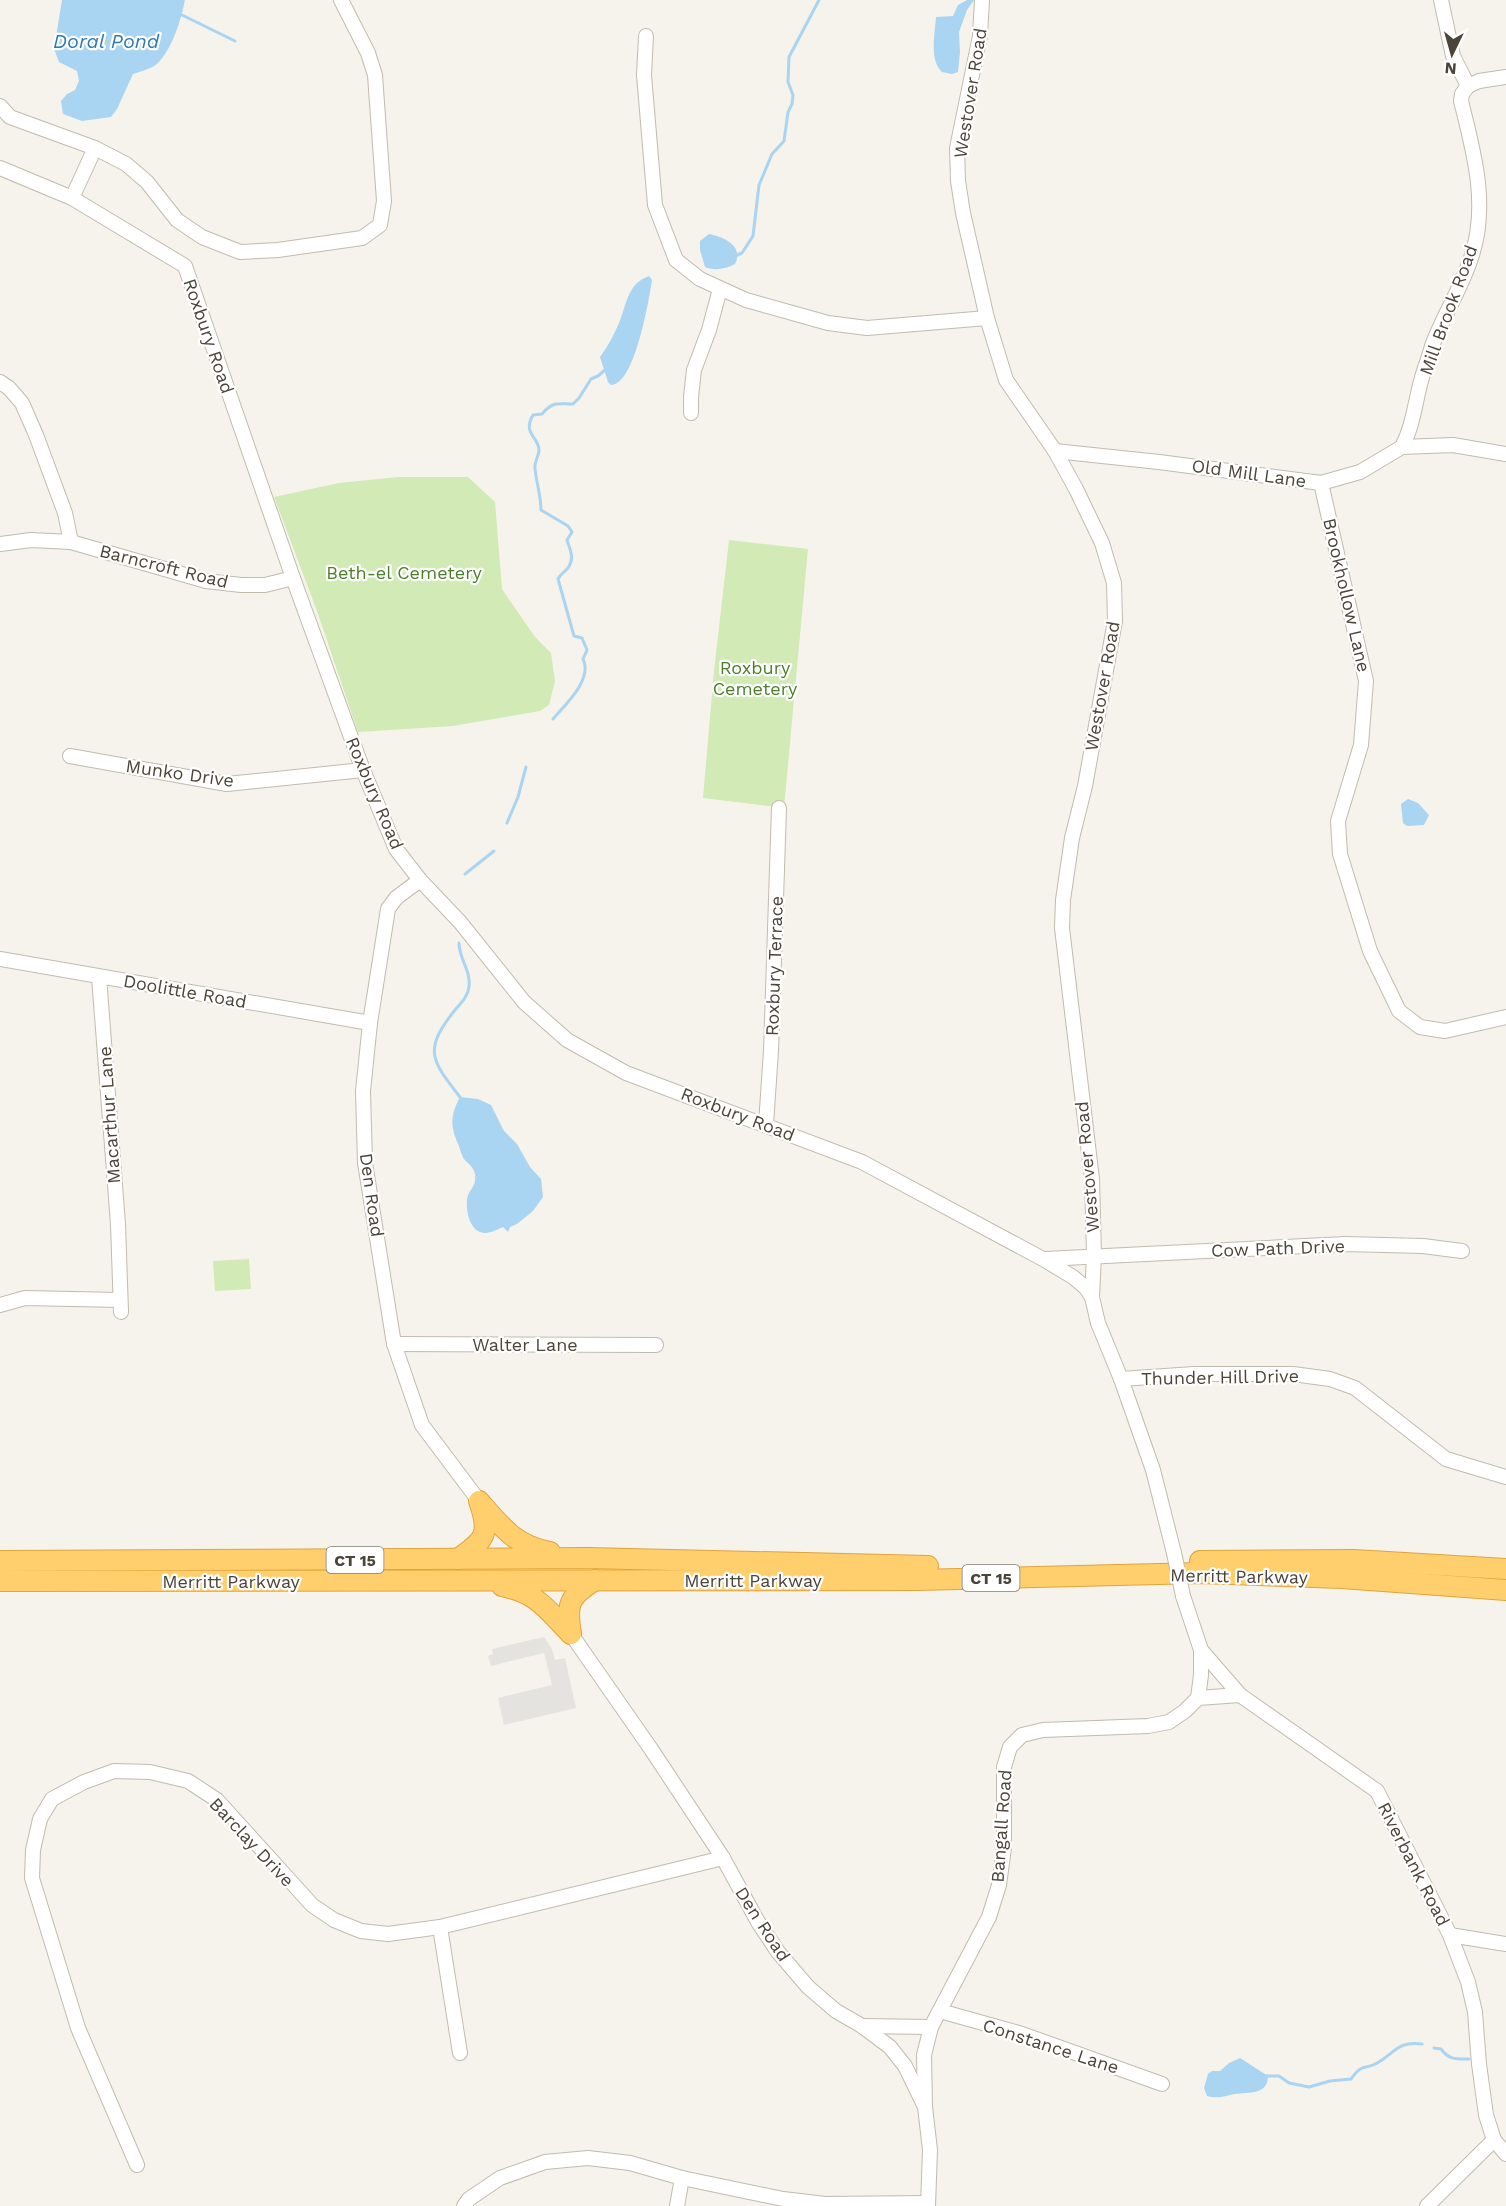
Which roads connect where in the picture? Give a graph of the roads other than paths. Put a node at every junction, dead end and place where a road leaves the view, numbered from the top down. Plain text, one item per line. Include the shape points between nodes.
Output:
1 (341, 0) edge
2 (982, 0) edge
3 (1441, 0) edge
4 (646, 36) dead end
5 (1506, 77) edge
6 (1468, 86) junction
7 (0, 106) edge
8 (94, 148) junction
9 (0, 168) edge
10 (72, 198) junction
11 (720, 289) junction
12 (987, 318) junction
13 (0, 382) edge
14 (691, 413) dead end
15 (1402, 447) junction
16 (1056, 451) junction
17 (1506, 454) edge
18 (1321, 483) junction
19 (70, 542) junction
20 (0, 544) edge
21 (293, 578) junction
22 (70, 756) dead end
23 (363, 770) junction
24 (779, 808) dead end
25 (420, 880) junction
26 (0, 959) edge
27 (99, 977) junction
28 (1506, 1017) edge
29 (370, 1023) junction
30 (765, 1124) junction
31 (1462, 1251) dead end
32 (1095, 1255) junction
33 (1043, 1259) junction
34 (1092, 1297) junction
35 (0, 1305) edge
36 (394, 1344) junction
37 (656, 1345) dead end
38 (1121, 1379) junction
39 (1506, 1477) edge
40 (479, 1502) junction
41 (588, 1558) junction
42 (458, 1559) junction
43 (0, 1561) edge
44 (1506, 1569) edge
45 (476, 1580) junction
46 (594, 1580) junction
47 (0, 1581) edge
48 (1506, 1590) edge
49 (571, 1634) junction
50 (1200, 1650) junction
51 (1240, 1695) junction
52 (1197, 1698) junction
53 (723, 1858) junction
54 (440, 1927) junction
55 (1450, 1935) junction
56 (1506, 1944) edge
57 (940, 2011) junction
58 (862, 2026) junction
59 (931, 2027) junction
60 (460, 2054) dead end
61 (1162, 2084) dead end
62 (925, 2107) junction
63 (1494, 2140) junction
64 (1506, 2154) edge
65 (137, 2165) dead end
66 (682, 2178) junction
67 (928, 2205) edge
68 (464, 2206) edge
69 (677, 2206) edge
70 (1427, 2206) edge

1 - 8 street via 375,75 384,201 380,225 362,238 240,252 202,237 177,220 147,182 126,164
2 - 12 street, Westover Road via 980,36 957,148 963,213
3 - 6 street via 1454,56
4 - 11 street via 644,75 655,205 676,260
5 - 6 street
6 - 15 street, Mill Brook Road via 1461,101 1477,166 1480,209 1472,256 1438,329
7 - 8 street via 10,117
8 - 10 street
9 - 10 street, Roxbury Road
10 - 21 street, Roxbury Road via 185,266
11 - 12 street via 828,323 867,328
11 - 14 street via 694,370
12 - 16 street, Westover Road via 1006,380
13 - 19 street via 22,403 36,435 65,513
15 - 17 street, Old Mill Lane via 1453,445
15 - 18 street, Old Mill Lane via 1360,472
16 - 18 street, Old Mill Lane
16 - 32 street, Westover Road via 1102,543 1114,583 1115,621 1072,838 1062,928 1092,1179
18 - 28 street, Brookhollow Lane via 1366,681 1361,745 1338,821 1340,854 1370,951 1399,1011 1420,1027 1445,1031
19 - 20 street, Barncroft Road via 32,540
19 - 21 street, Barncroft Road via 206,581 265,585
21 - 23 street, Roxbury Road
22 - 23 street, Munko Drive via 227,784
23 - 25 street, Roxbury Road via 396,849
24 - 30 street, Roxbury Terrace
25 - 29 street, Den Road via 388,909
25 - 30 street, Roxbury Road via 460,922 524,1002 567,1040 626,1073
26 - 27 street, Doolittle Road
27 - 29 street, Doolittle Road
27 - 35 street, Macarthur Lane via 121,1306 25,1298
29 - 36 street, Den Road via 363,1090 365,1162
30 - 33 street, Roxbury Road via 862,1162
31 - 32 street, Cow Path Drive via 1345,1244
32 - 33 street
32 - 34 street, Westover Road
33 - 34 street, Roxbury Road via 1073,1277
34 - 38 street, Riverbank Road via 1098,1323
36 - 37 street, Walter Lane
36 - 40 street, Den Road via 422,1425
38 - 39 street, Thunder Hill Drive via 1293,1374 1330,1379 1355,1388 1446,1459
38 - 50 street, Riverbank Road, bridge via 1153,1470
40 - 41 highway via 520,1543
40 - 42 highway via 486,1520 482,1541
41 - 42 highway, Merritt Parkway / CT 15
41 - 44 highway, Merritt Parkway / CT 15 via 920,1566 1354,1560
42 - 43 highway, Merritt Parkway / CT 15
45 - 46 highway, Merritt Parkway / CT 15
45 - 47 highway, Merritt Parkway / CT 15
45 - 49 highway via 536,1599
46 - 48 highway, Merritt Parkway / CT 15 via 917,1580 1200,1573
46 - 49 highway via 570,1602
49 - 53 street, Den Road
50 - 51 street, Riverbank Road
50 - 52 street, Riverbank Road
51 - 52 street
51 - 55 street, Riverbank Road via 1377,1791
52 - 57 street, Bangall Road via 1169,1722 1043,1730 1022,1735 1010,1747 1004,1767 1004,1848 999,1885 989,1917
53 - 54 street, Barclay Drive
53 - 58 street, Den Road via 778,1952 814,1992
54 - 60 street
54 - 65 street, Barclay Drive via 388,1934 361,1931 334,1920 312,1905 217,1800 188,1781 150,1772 114,1771 52,1799 40,1819 33,1850 33,1878 78,2028
55 - 56 street
55 - 63 street, Riverbank Road via 1475,2012 1486,2115
57 - 59 street, Bangall Road
57 - 61 street, Constance Lane via 1022,2034
58 - 59 street
58 - 62 street, Den Road via 905,2066
59 - 62 street, Bangall Road via 924,2055
62 - 67 street, Den Road via 930,2150
63 - 64 street, Riverbank Road
63 - 70 street
66 - 67 street via 736,2191 825,2204
66 - 68 street via 630,2163 588,2158 545,2162 500,2178
66 - 69 street

